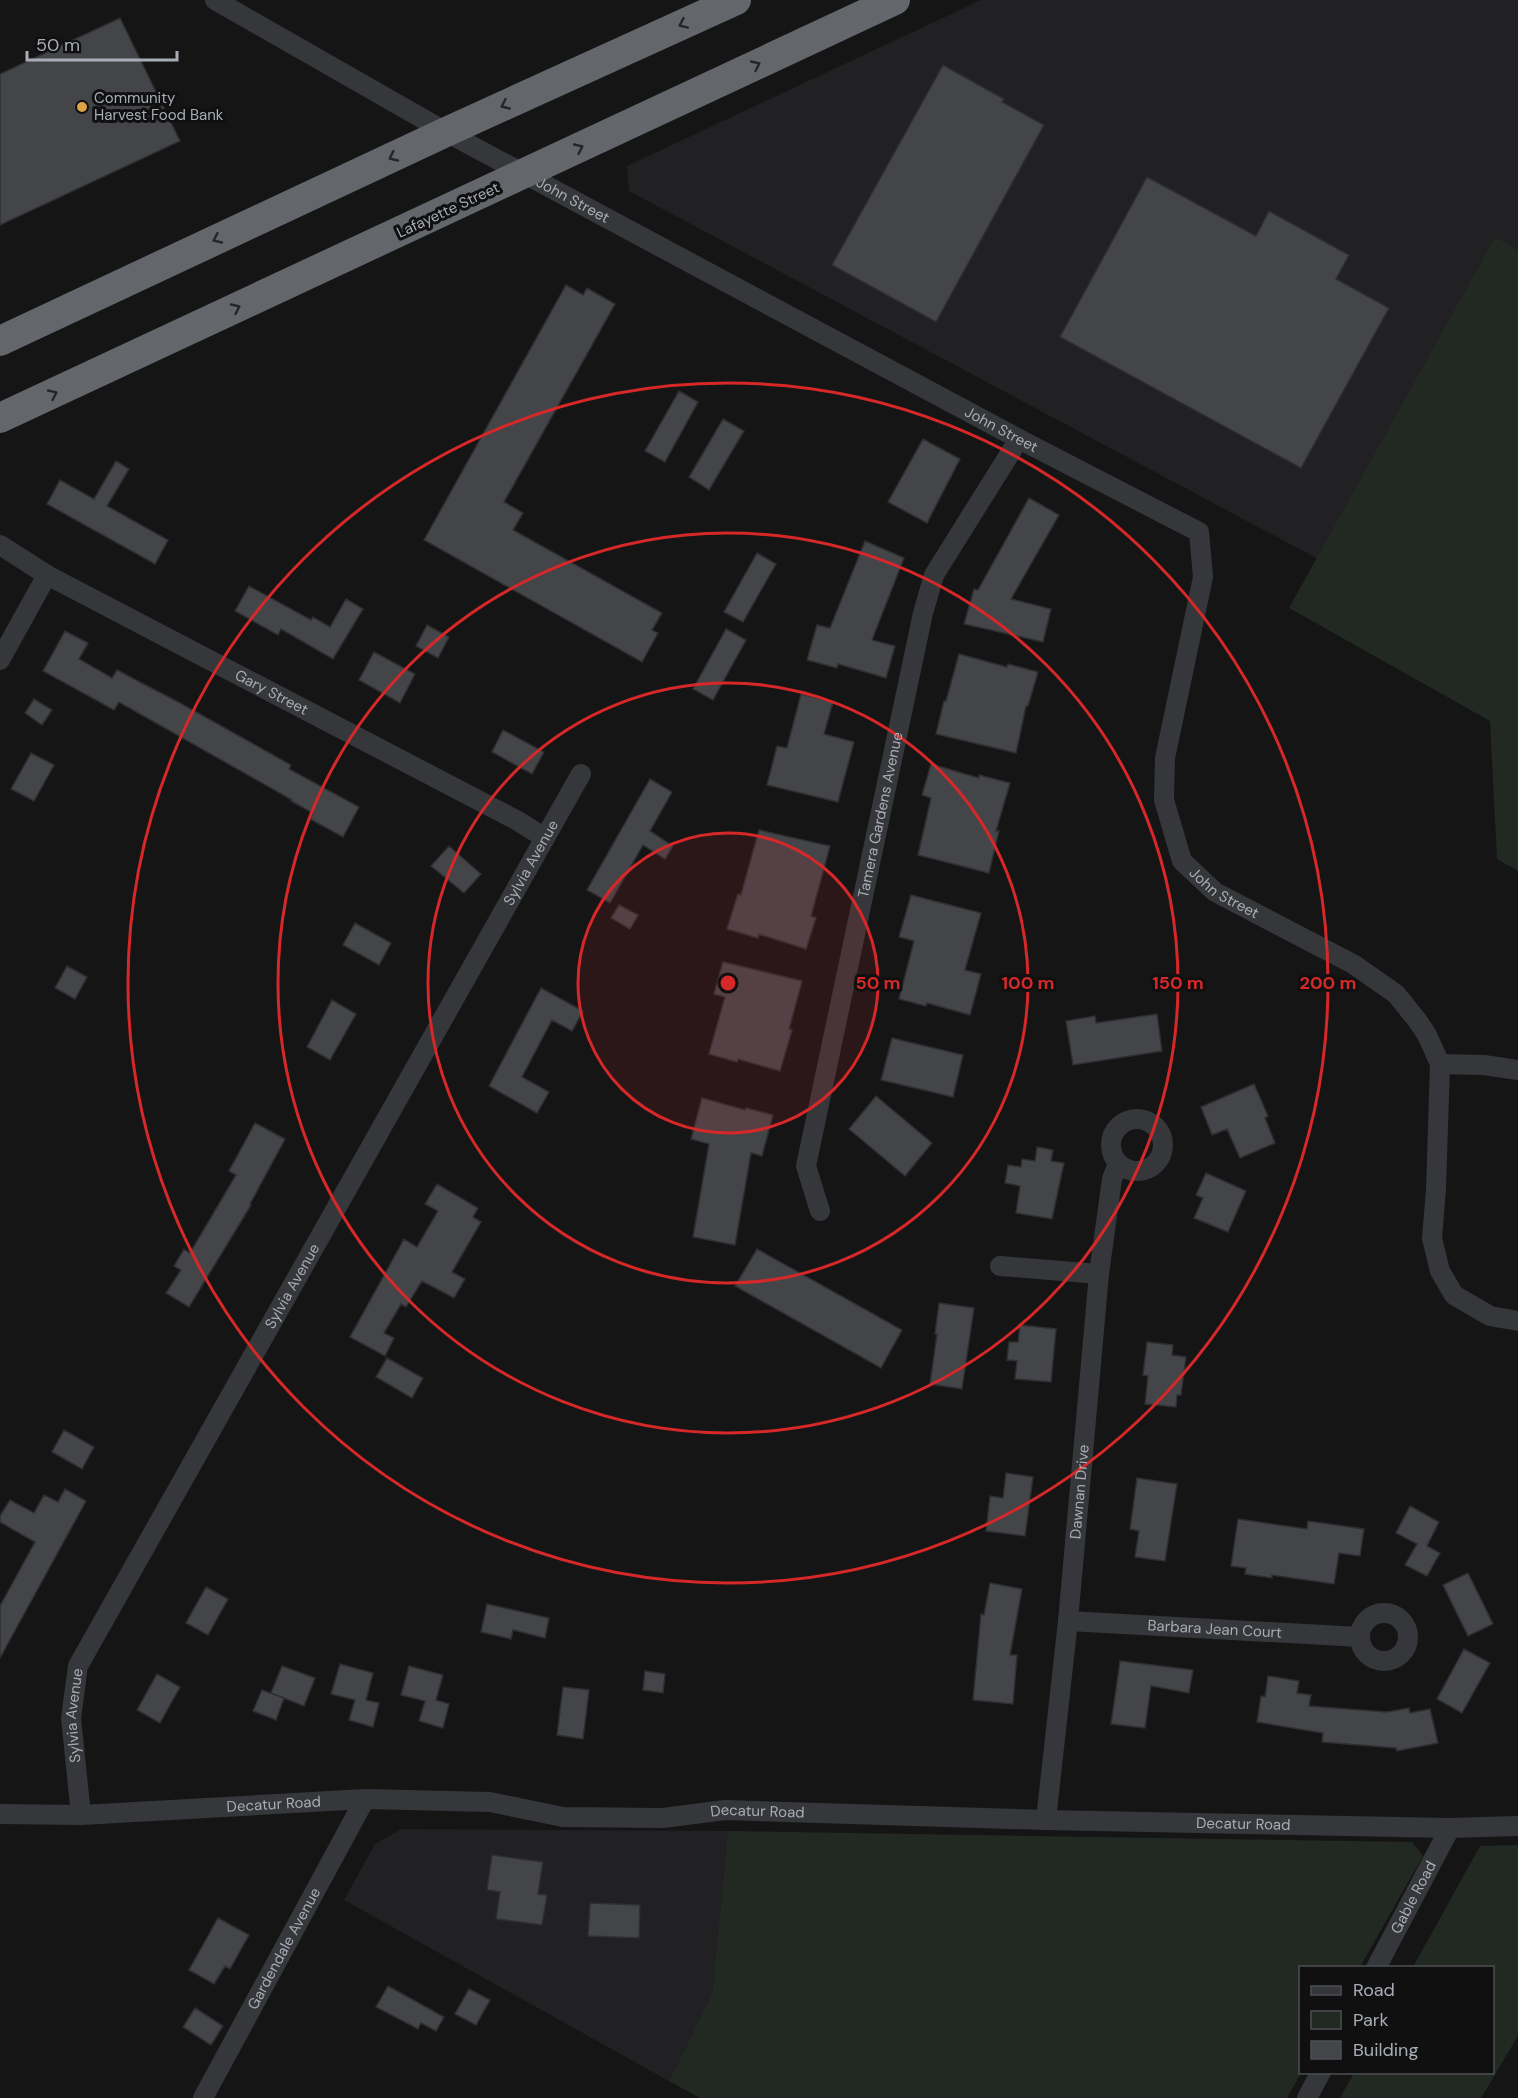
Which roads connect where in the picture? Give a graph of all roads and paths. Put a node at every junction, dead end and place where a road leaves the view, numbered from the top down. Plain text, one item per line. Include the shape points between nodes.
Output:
1 (215, 0) edge
2 (736, 0) edge
3 (895, 0) edge
4 (446, 132) junction
5 (526, 173) junction
6 (0, 341) edge
7 (0, 418) edge
8 (1019, 439) junction
9 (0, 544) edge
10 (47, 575) junction
11 (0, 660) edge
12 (581, 774) dead end
13 (545, 838) junction
14 (1440, 1064) junction
15 (1518, 1070) edge
16 (1118, 1164) dead end
17 (820, 1211) dead end
18 (1000, 1266) dead end
19 (1099, 1274) junction
20 (1518, 1321) edge
21 (1068, 1620) junction
22 (1360, 1637) dead end
23 (365, 1799) junction
24 (0, 1814) edge
25 (81, 1815) junction
26 (1046, 1820) junction
27 (1518, 1826) edge
28 (1450, 1828) junction
29 (1377, 1966) edge
30 (1320, 2074) edge
31 (203, 2098) edge
32 (1307, 2098) edge

1 - 4 street, John Street
2 -> 4 highway
5 -> 3 highway, Lafayette Street
4 - 5 street, John Street
4 -> 6 highway
7 -> 5 highway, Lafayette Street
5 - 8 street, John Street
8 - 14 street, John Street via 1199,531 1203,577 1165,758 1164,800 1182,861 1215,892 1353,964 1396,994 1427,1035
8 - 17 street, Tamera Gardens Avenue via 934,575 923,613 806,1166
9 - 10 street, Gary Street
10 - 11 street
10 - 13 street, Gary Street
12 - 13 street, Sylvia Avenue
13 - 25 street, Sylvia Avenue via 78,1666 70,1718
14 - 15 street
14 - 20 street, John Street via 1432,1238 1440,1271 1454,1295 1490,1316
16 - 19 street, Dawnan Drive via 1112,1179
18 - 19 street
19 - 21 street, Dawnan Drive
21 - 22 street, Barbara Jean Court
21 - 26 street, Dawnan Drive
23 - 25 street, Decatur Road
23 - 26 street, Decatur Road via 490,1802 563,1817 663,1818 725,1810
23 - 31 street, Gardendale Avenue
24 - 25 street, Decatur Road
26 - 28 street, Decatur Road
27 - 28 street, Decatur Road
28 - 29 street, Gable Road
30 - 32 street

